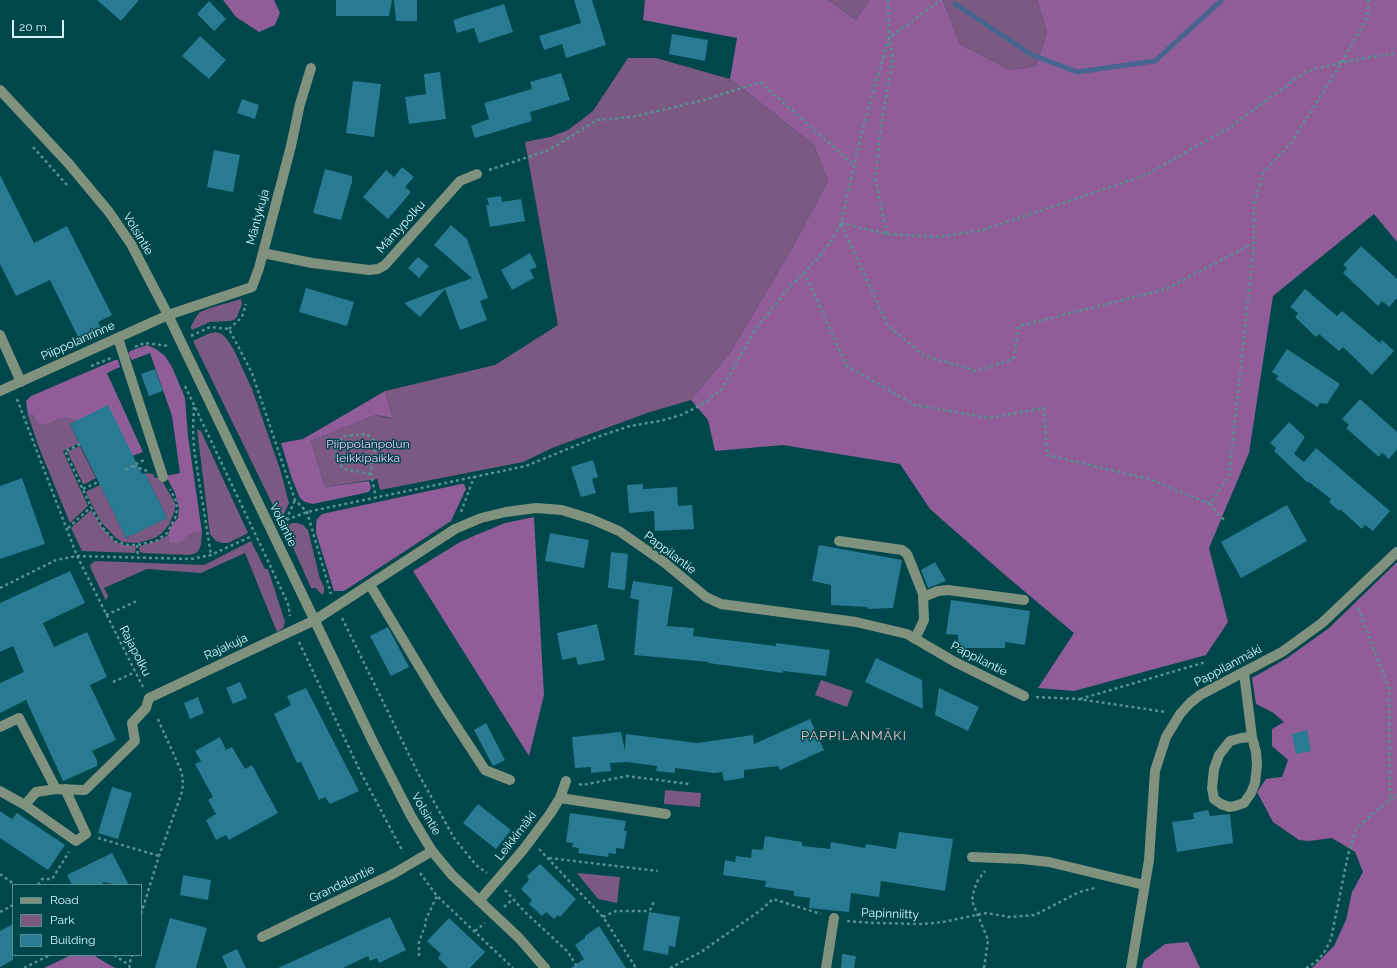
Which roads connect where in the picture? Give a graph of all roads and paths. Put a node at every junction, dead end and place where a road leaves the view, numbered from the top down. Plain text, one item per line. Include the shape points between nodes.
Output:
1 (888, 0) edge
2 (941, 0) edge
3 (1369, 0) edge
4 (889, 38) junction
5 (1397, 53) edge
6 (1342, 62) junction
7 (311, 68) dead end
8 (0, 90) edge
9 (31, 146) dead end
10 (854, 165) junction
11 (477, 174) joint
12 (67, 185) dead end
13 (841, 223) junction
14 (887, 234) junction
15 (1254, 243) junction
16 (263, 253) junction
17 (804, 272) junction
18 (252, 287) junction
19 (168, 316) junction
20 (155, 322) junction
21 (229, 329) dead end
22 (0, 335) edge
23 (118, 338) junction
24 (168, 347) dead end
25 (21, 382) junction
26 (184, 383) dead end
27 (0, 391) edge
28 (17, 399) dead end
29 (194, 405) junction
30 (80, 444) dead end
31 (156, 454) junction
32 (125, 470) dead end
33 (371, 474) junction
34 (163, 477) joint
35 (475, 477) junction
36 (98, 482) dead end
37 (82, 489) junction
38 (376, 498) junction
39 (295, 500) dead end
40 (1210, 504) junction
41 (91, 507) junction
42 (460, 513) dead end
43 (286, 520) junction
44 (1225, 521) dead end
45 (281, 522) dead end
46 (68, 528) junction
47 (250, 538) dead end
48 (839, 541) dead end
49 (138, 545) junction
50 (1397, 552) edge
51 (211, 555) junction
52 (77, 556) junction
53 (138, 558) junction
54 (370, 585) junction
55 (0, 588) edge
56 (1352, 594) junction
57 (923, 597) junction
58 (1024, 600) dead end
59 (137, 601) dead end
60 (336, 607) junction
61 (106, 615) junction
62 (315, 620) junction
63 (293, 630) junction
64 (915, 639) junction
65 (1206, 662) dead end
66 (135, 672) junction
67 (1244, 673) junction
68 (113, 682) dead end
69 (1024, 696) joint
70 (149, 698) junction
71 (1078, 699) junction
72 (1180, 714) junction
73 (0, 727) edge
74 (1252, 737) junction
75 (510, 780) dead end
76 (566, 781) joint
77 (689, 784) dead end
78 (61, 789) junction
79 (0, 791) edge
80 (1397, 795) edge
81 (560, 798) junction
82 (1390, 801) junction
83 (25, 805) junction
84 (666, 814) dead end
85 (86, 834) junction
86 (76, 841) junction
87 (529, 841) junction
88 (432, 851) junction
89 (159, 856) junction
90 (972, 857) dead end
91 (548, 858) junction
92 (999, 859) junction
93 (412, 864) junction
94 (658, 871) dead end
95 (0, 874) edge
96 (496, 881) junction
97 (14, 884) edge
98 (39, 884) edge
99 (1144, 885) junction
100 (1101, 887) dead end
101 (437, 896) junction
102 (479, 901) junction
103 (654, 901) dead end
104 (12, 906) edge
105 (142, 911) edge
106 (0, 912) edge
107 (977, 915) junction
108 (604, 917) junction
109 (834, 918) junction
110 (262, 937) dead end
111 (48, 956) edge
112 (115, 956) edge
113 (132, 956) edge
114 (418, 956) dead end
115 (130, 966) edge
116 (24, 968) edge
117 (514, 968) edge
118 (545, 968) edge
119 (578, 968) edge
120 (636, 968) edge
121 (670, 968) edge
122 (826, 968) edge
123 (984, 968) edge
124 (1131, 968) edge
125 (1306, 968) edge

1 - 4 path
2 - 4 path
3 - 6 path via 1367,18
4 - 10 path
4 - 14 path via 893,57 875,180
5 - 6 path
6 - 14 path via 1305,72 1230,127 1146,175 983,230 938,237
6 - 15 path via 1291,143 1263,173 1254,204
7 - 16 street, Mäntykuja
8 - 19 street, Volsintie via 69,164 109,212 131,244
9 - 12 path
10 - 11 path via 760,82 701,101 632,117 597,120 549,150
10 - 13 path
11 - 16 street, Mäntypolku via 460,181 378,270 312,263
13 - 14 path
13 - 15 path via 888,326 925,356 977,371 1013,359 1019,326 1166,289
13 - 17 path via 820,256
15 - 40 path via 1229,476
16 - 18 street, Mäntykuja
17 - 35 path via 754,331 722,389 703,404 681,415 630,426 597,437 526,466
17 - 40 path via 847,366 915,406 989,418 1044,408 1047,455 1149,479
18 - 19 street
18 - 21 path via 242,317
19 - 20 street, Piippolanrinne
19 - 62 street, Volsintie
20 - 23 street, Piippolanrinne
20 - 24 path
22 - 25 street
23 - 25 street, Piippolanrinne
23 - 31 street
25 - 27 street, Piippolanrinne
26 - 29 path
28 - 46 path, Rajapolku
29 - 51 path via 194,449
29 - 63 path via 270,563 288,604
30 - 37 path via 65,451
31 - 32 path
31 - 34 street
33 - 33 path via 375,441 366,434 345,436 336,444 335,454 344,469
33 - 38 path
34 - 49 path via 176,501 175,518 167,533 156,541
35 - 38 path
35 - 42 path
36 - 37 path
37 - 41 path
38 - 43 path via 307,512
39 - 43 path
40 - 44 path
41 - 46 path
41 - 49 path via 103,528 116,542
43 - 45 path
46 - 52 path, Rajapolku
47 - 51 path
48 - 57 street via 902,550 906,553
49 - 53 path
50 - 56 street, Pappilanmäki
51 - 53 path via 191,559
52 - 53 path
52 - 55 path via 56,560
52 - 61 path, Rajapolku
54 - 60 street, Pappilantie
54 - 64 street, Pappilantie via 455,529 481,518 536,508 562,510 591,518 619,531 665,563 706,597 721,604 856,622 907,634
54 - 75 street via 485,770
56 - 67 street, Pappilanmäki via 1322,623 1288,648
56 - 82 path via 1389,689
57 - 58 street via 948,590
57 - 64 street via 924,620
59 - 61 path
60 - 62 street, Pappilantie
60 - 96 path via 418,773 454,838 476,865
61 - 66 path, Rajapolku
62 - 63 street, Rajakuja
62 - 88 street, Volsintie via 373,742
63 - 70 street, Rajakuja
63 - 93 path via 374,797 401,850
64 - 69 street, Pappilantie
65 - 71 path
66 - 68 path
66 - 70 path, Rajapolku
67 - 72 street, Pappilanmäki via 1200,695
67 - 74 street
69 - 71 path
70 - 78 street via 146,708 132,723 135,741 85,790
70 - 89 path, Rajapolku via 182,773 183,785
71 - 72 path
72 - 99 street, Pappilanmäki via 1166,737 1155,771
73 - 78 street via 19,718
74 - 74 street via 1257,765 1251,793 1244,803 1229,807 1221,804 1214,799 1212,788 1219,755 1230,741
76 - 77 path via 583,785 627,776
76 - 81 street, Leikkimäki
78 - 83 street via 36,792
78 - 85 street
79 - 83 street
80 - 82 path
81 - 84 street
81 - 87 street, Leikkimäki
82 - 125 path via 1356,829 1348,855 1331,939 1324,953
83 - 86 street
85 - 86 street
85 - 89 path
86 - 98 path via 52,879 42,879
87 - 91 path
87 - 96 street, Leikkimäki
88 - 93 street, Grandalantie
88 - 102 street, Volsintie
89 - 105 path, Rajapolku
90 - 92 street
91 - 94 path
91 - 108 path
92 - 99 street via 1049,862
92 - 107 path via 984,871 974,890 972,901
93 - 101 path
93 - 110 street, Grandalantie
95 - 97 path
96 - 102 street, Leikkimäki
96 - 119 path via 568,952
99 - 124 street, Pappilanmäki
100 - 107 path, Papinniitty via 1079,892 1035,915
101 - 114 path via 426,918
101 - 117 path
102 - 118 street, Volsintie via 519,938
103 - 108 path via 651,909 647,911 616,911
104 - 106 path
107 - 109 path, Papinniitty via 923,924 874,923
107 - 123 path via 988,940
108 - 120 path
109 - 121 path, Papinniitty via 773,899 701,952
109 - 122 street
111 - 116 path
112 - 115 path
113 - 115 path

